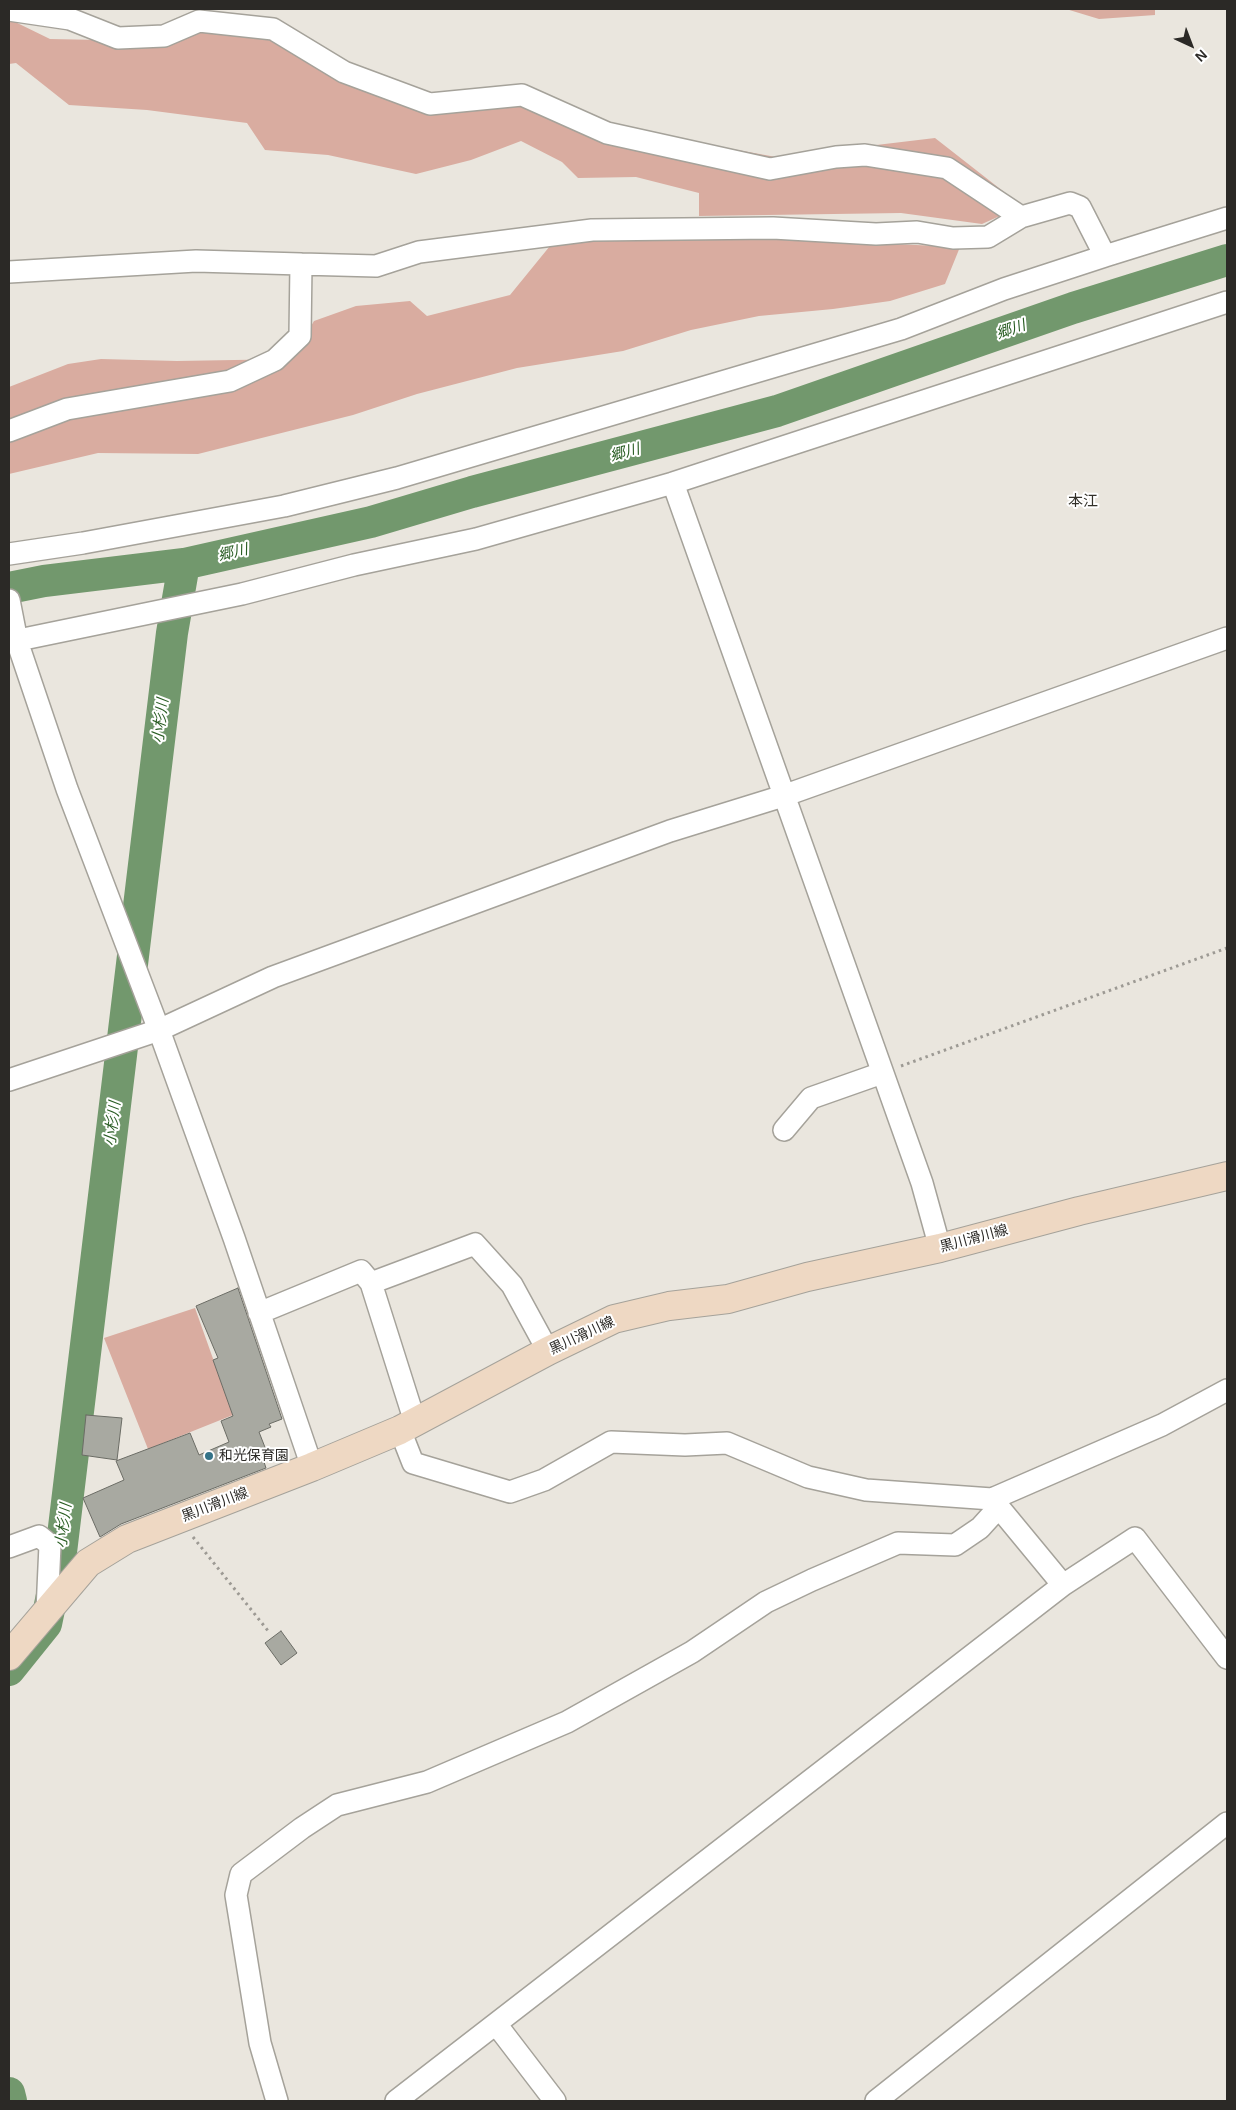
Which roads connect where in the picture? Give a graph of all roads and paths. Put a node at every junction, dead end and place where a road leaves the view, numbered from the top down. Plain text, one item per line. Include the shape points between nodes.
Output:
1 (9, 10) edge
2 (1022, 217) junction
3 (1227, 218) edge
4 (1105, 256) junction
5 (301, 264) junction
6 (9, 272) edge
7 (1227, 302) edge
8 (9, 431) edge
9 (673, 483) junction
10 (9, 554) edge
11 (9, 600) edge
12 (1227, 638) edge
13 (13, 641) edge
14 (783, 796) junction
15 (1227, 948) edge
16 (159, 1030) junction
17 (882, 1073) junction
18 (9, 1080) edge
19 (784, 1130) dead end
20 (1227, 1176) edge
21 (940, 1248) junction
22 (371, 1283) junction
23 (259, 1313) junction
24 (548, 1351) junction
25 (1227, 1390) edge
26 (407, 1426) junction
27 (312, 1467) junction
28 (996, 1503) junction
29 (179, 1519) junction
30 (9, 1547) edge
31 (1063, 1585) junction
32 (47, 1611) junction
33 (268, 1632) dead end
34 (9, 1656) edge
35 (1227, 1658) edge
36 (1227, 1824) edge
37 (496, 2024) junction
38 (277, 2101) edge
39 (396, 2101) edge
40 (555, 2101) edge
41 (876, 2101) edge

1 - 2 street via 70,19 118,38 164,36 199,21 272,30 344,72 430,104 522,95 607,133 770,169 865,155 947,168
2 - 4 street via 1070,204 1080,207
2 - 5 street via 988,237 773,228 592,230 418,252 376,266
3 - 4 street
4 - 10 street via 1004,289 901,329 397,478 284,506
5 - 6 street via 196,261
5 - 8 street via 300,336 275,360 230,381 67,409
7 - 9 street
9 - 13 street via 476,539 354,565 242,594
9 - 14 street
11 - 13 street
12 - 14 street
13 - 16 street
14 - 16 street via 670,831 273,977
14 - 17 street
15 - 17 path
16 - 18 street
16 - 23 street
17 - 19 street via 812,1098
17 - 21 street via 922,1183
20 - 21 main road, 黒川滑川線
21 - 24 main road, 黒川滑川線 via 807,1277 728,1300 669,1306 614,1319
22 - 23 street via 361,1271
22 - 24 street via 475,1244 512,1285
22 - 26 street
23 - 27 street
24 - 26 main road, 黒川滑川線
25 - 28 street via 1162,1425
26 - 27 main road, 黒川滑川線
26 - 28 street via 413,1462 510,1492 544,1480 612,1442 727,1443 808,1477 866,1490
27 - 29 main road, 黒川滑川線
28 - 31 street
28 - 38 street via 980,1528 955,1545 898,1543 812,1580 766,1602 692,1652 567,1722 427,1782 337,1805 241,1874 236,1895 260,2043
29 - 32 main road, 黒川滑川線 via 127,1539 88,1563
29 - 33 path
30 - 32 street via 39,1536 50,1545
31 - 35 street via 1136,1538
31 - 37 street
32 - 34 main road, 黒川滑川線
36 - 41 street
37 - 39 street
37 - 40 street

